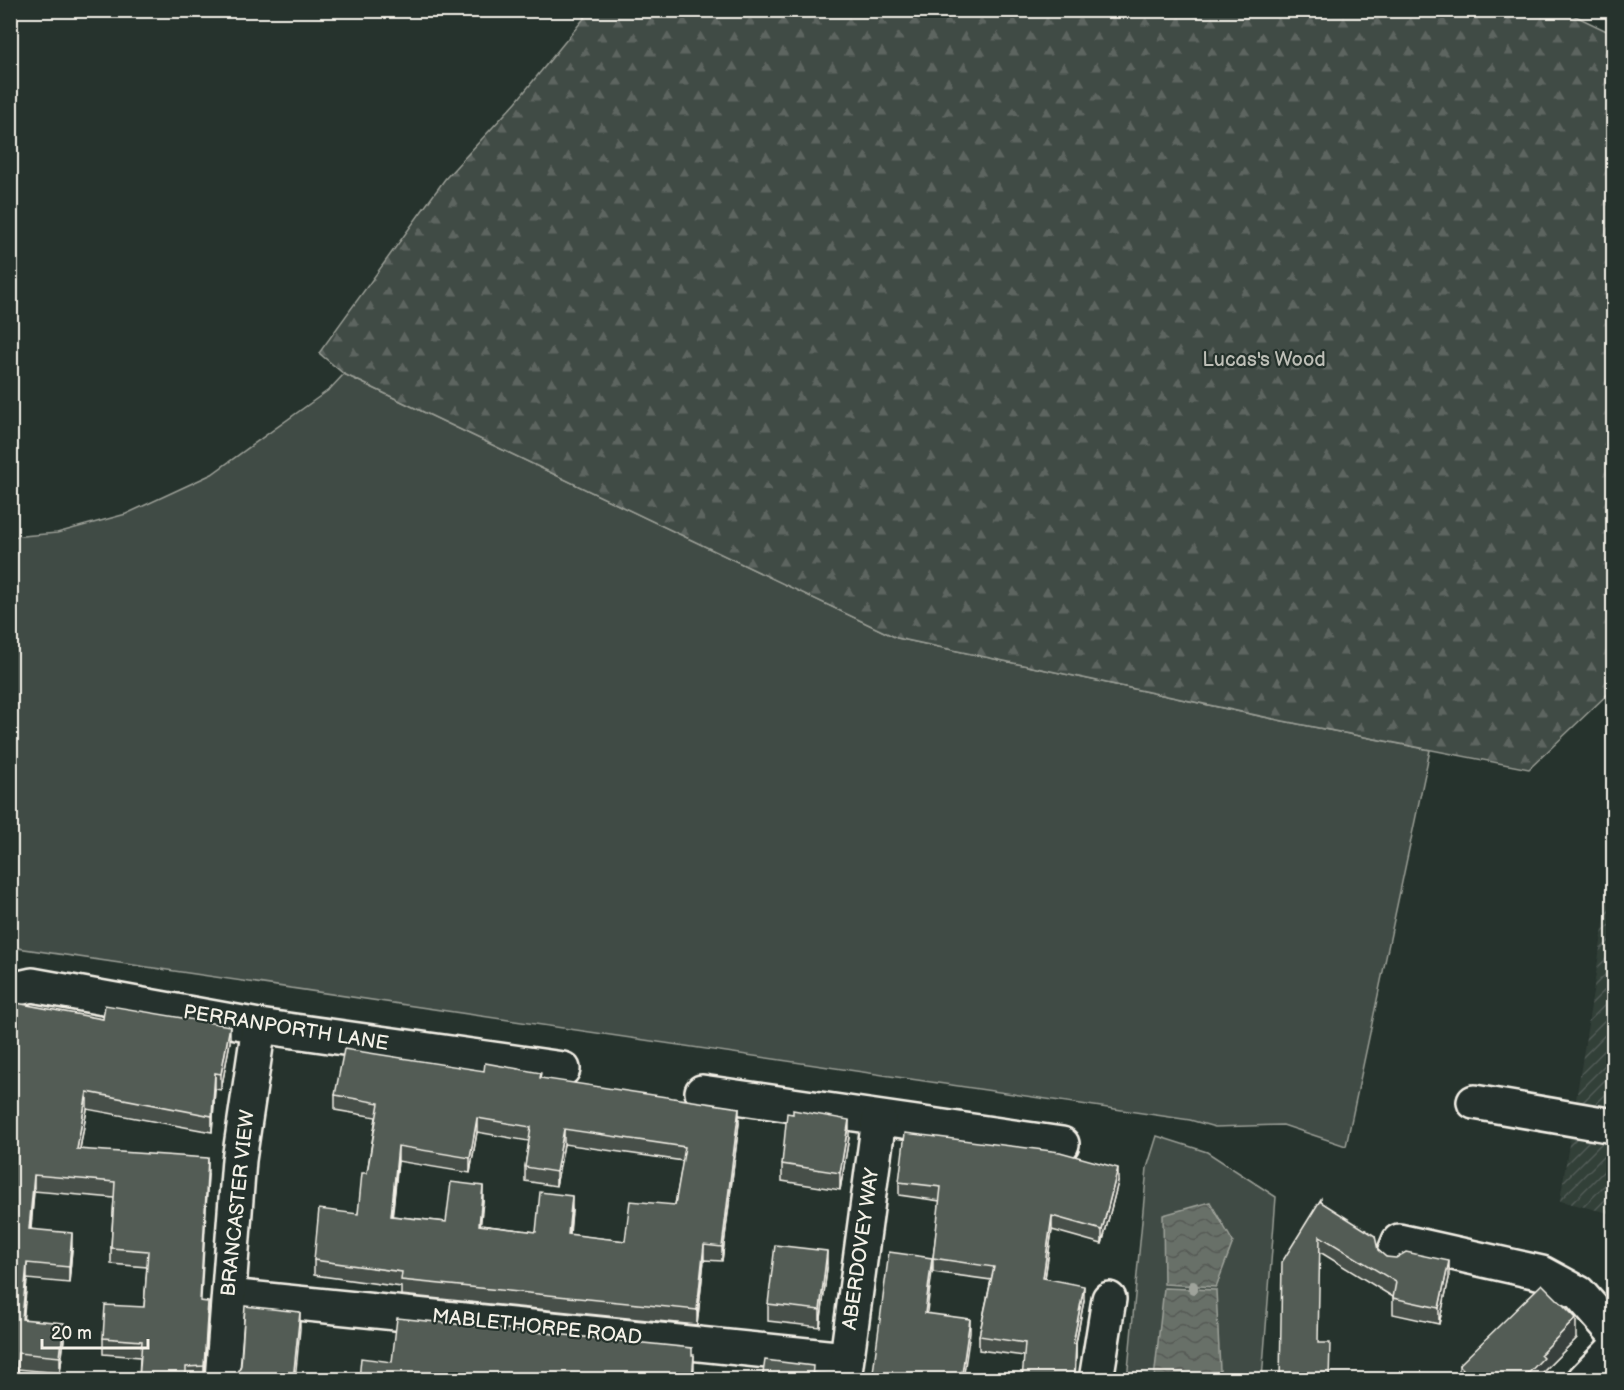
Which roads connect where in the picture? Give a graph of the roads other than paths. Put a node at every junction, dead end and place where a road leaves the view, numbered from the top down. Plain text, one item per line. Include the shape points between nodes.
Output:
1 (10, 990) edge
2 (259, 1026) junction
3 (563, 1069) dead end
4 (702, 1092) dead end
5 (1474, 1102) dead end
6 (879, 1119) junction
7 (1614, 1126) edge
8 (1062, 1144) dead end
9 (1393, 1256) edge
10 (229, 1296) junction
11 (1109, 1299) dead end
12 (1614, 1334) edge
13 (1614, 1349) edge
14 (845, 1369) edge
15 (222, 1380) edge
16 (1096, 1380) edge
17 (1584, 1380) edge

1 - 2 street, PERRANPORTH LANE via 32,985
2 - 3 street, PERRANPORTH LANE
2 - 10 street, BRANCASTER VIEW via 239,1160
4 - 6 street
5 - 7 street
6 - 8 street
6 - 14 street, ABERDOVEY WAY
9 - 12 street via 1399,1241 1542,1273 1579,1293
10 - 14 street, MABLETHORPE ROAD
10 - 15 street, BRANCASTER VIEW
11 - 16 street
13 - 17 street

